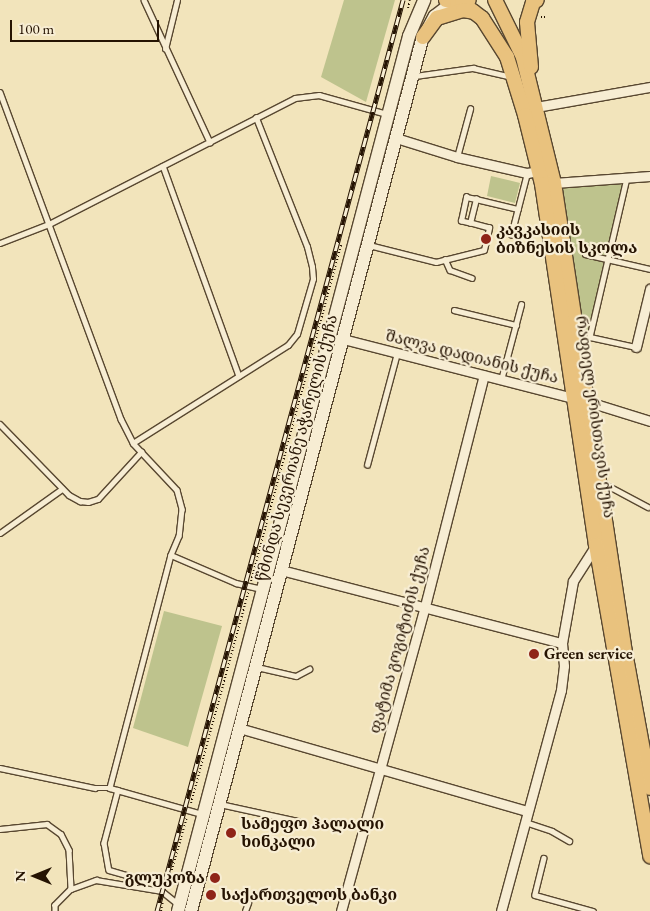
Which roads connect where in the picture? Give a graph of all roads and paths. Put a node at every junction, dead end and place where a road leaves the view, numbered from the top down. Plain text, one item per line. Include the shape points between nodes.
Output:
1 (144, 0) edge
2 (177, 0) edge
3 (537, 0) edge
4 (458, 1) edge
5 (497, 2) edge
6 (417, 3) edge
7 (435, 16) junction
8 (480, 16) junction
9 (405, 17) dead end
10 (423, 37) junction
11 (165, 50) junction
12 (412, 78) junction
13 (514, 78) junction
14 (650, 87) edge
15 (532, 90) junction
16 (0, 92) edge
17 (536, 107) junction
18 (470, 108) dead end
19 (388, 114) junction
20 (256, 118) junction
21 (396, 138) junction
22 (210, 142) junction
23 (457, 157) junction
24 (164, 166) junction
25 (532, 172) junction
26 (650, 176) edge
27 (627, 178) junction
28 (554, 183) junction
29 (476, 199) junction
30 (518, 209) junction
31 (470, 223) junction
32 (49, 224) junction
33 (511, 235) dead end
34 (343, 239) dead end
35 (0, 243) edge
36 (368, 245) junction
37 (585, 254) dead end
38 (445, 259) junction
39 (608, 259) junction
40 (650, 269) edge
41 (472, 278) dead end
42 (650, 289) edge
43 (521, 305) dead end
44 (454, 310) dead end
45 (516, 325) junction
46 (343, 339) junction
47 (636, 347) joint
48 (397, 353) junction
49 (484, 375) junction
50 (239, 376) junction
51 (501, 380) junction
52 (574, 399) junction
53 (588, 402) junction
54 (650, 421) edge
55 (0, 424) edge
56 (133, 443) junction
57 (141, 452) junction
58 (367, 465) dead end
59 (600, 481) junction
60 (62, 489) junction
61 (648, 507) dead end
62 (0, 533) edge
63 (596, 545) junction
64 (171, 555) junction
65 (281, 570) junction
66 (250, 586) junction
67 (263, 590) junction
68 (425, 606) junction
69 (562, 643) junction
70 (256, 667) junction
71 (309, 669) dead end
72 (239, 728) junction
73 (0, 768) edge
74 (381, 768) junction
75 (110, 788) junction
76 (650, 788) edge
77 (118, 790) junction
78 (219, 804) junction
79 (188, 810) junction
80 (527, 811) junction
81 (204, 814) junction
82 (297, 820) dead end
83 (524, 822) junction
84 (0, 829) edge
85 (569, 840) dead end
86 (650, 856) edge
87 (544, 858) dead end
88 (126, 875) dead end
89 (71, 889) junction
90 (166, 894) junction
91 (248, 903) dead end
92 (183, 909) edge
93 (54, 911) edge
94 (161, 911) edge
95 (245, 911) edge
96 (341, 911) edge
97 (501, 911) edge
98 (593, 911) edge

1 - 11 lane
2 - 11 lane
3 - 15 main road via 533,2 527,22
4 - 7 main road, წმინდა სევერიანე აჭარელის ქუჩა
4 - 8 main road, რაფიელ ერისთავის ქუჩა
5 - 8 main road via 486,5
5 - 15 main road, რაფიელ ერისთავის ქუჩა via 523,57
6 - 7 main road
6 - 9 path
6 - 19 main road, წმინდა სევერიანე აჭარელის ქუჩა
7 - 10 main road, წმინდა სევერიანე აჭარელის ქუჩა
8 - 10 main road via 463,10 437,18
8 - 13 main road, რაფიელ ერისთავის ქუჩა via 494,32
10 - 12 main road, წმინდა სევერიანე აჭარელის ქუჩა
11 - 22 lane
12 - 13 lane via 473,68
12 - 21 main road, წმინდა სევერიანე აჭარელის ქუჩა
13 - 25 main road, რაფიელ ერისთავის ქუჩა
14 - 17 street
15 - 17 main road, რაფიელ ერისთავის ქუჩა
16 - 32 lane
17 - 28 main road, რაფიელ ერისთავის ქუჩა
18 - 23 lane
19 - 20 lane via 320,95 295,98
19 - 67 main road, წმინდა სევერიანე აჭარელის ქუჩა
20 - 22 lane
20 - 50 lane via 307,247 313,280 297,334 288,345
21 - 23 street
21 - 36 main road, წმინდა სევერიანე აჭარელის ქუჩა
22 - 24 lane
23 - 25 street
24 - 32 lane
24 - 50 lane
25 - 30 lane
25 - 52 main road, რაფიელ ერისთავის ქუჩა
26 - 27 street
27 - 28 street
27 - 39 lane
28 - 53 main road, რაფიელ ერისთავის ქუჩა
29 - 30 lane
29 - 31 lane
29 - 31 lane via 466,197 461,221
30 - 33 lane
31 - 38 lane via 489,228 484,250
32 - 35 lane
32 - 56 lane
34 - 66 path
36 - 38 lane via 436,262
36 - 46 main road, წმინდა სევერიანე აჭარელის ქუჩა
37 - 39 lane
38 - 41 lane via 450,270
39 - 40 lane
39 - 47 lane via 590,337
42 - 47 street
43 - 45 lane
44 - 45 lane
45 - 51 lane
46 - 48 street, შალვა დადიანის ქუჩა
46 - 65 main road, წმინდა სევერიანე აჭარელის ქუჩა
48 - 49 street, შალვა დადიანის ქუჩა
48 - 58 lane
49 - 51 street, შალვა დადიანის ქუჩა
49 - 68 street, ფატიმა გოგიტიძის ქუჩა
50 - 56 lane
51 - 52 street, შალვა დადიანის ქუჩა
52 - 53 street, შალვა დადიანის ქუჩა
52 - 63 main road, რაფიელ ერისთავის ქუჩა
53 - 54 street, შალვა დადიანის ქუჩა
53 - 59 main road, რაფიელ ერისთავის ქუჩა
55 - 60 lane
56 - 57 lane
57 - 60 lane via 98,499 80,501
57 - 64 lane via 177,490 182,509 179,536
59 - 61 lane
59 - 76 main road, რაფიელ ერისთავის ქუჩა
60 - 62 lane
63 - 69 street via 573,581
63 - 86 main road, რაფიელ ერისთავის ქუჩა
64 - 66 lane
64 - 75 lane
65 - 68 street
65 - 70 main road, წმინდა სევერიანე აჭარელის ქუჩა
66 - 67 lane
66 - 79 path
67 - 81 main road, წმინდა სევერიანე აჭარელის ქუჩა
68 - 69 street
68 - 74 street, ფატიმა გოგიტიძის ქუჩა
69 - 80 street via 564,666 560,690
70 - 71 lane via 296,676
70 - 72 main road, წმინდა სევერიანე აჭარელის ქუჩა
72 - 74 street
72 - 78 main road, წმინდა სევერიანე აჭარელის ქუჩა
73 - 75 lane via 95,788
74 - 80 street
74 - 96 street, ფატიმა გოგიტიძის ქუჩა
75 - 77 lane
77 - 79 lane
77 - 88 lane via 104,843 109,870
78 - 82 lane
78 - 92 main road, წმინდა სევერიანე აჭარელის ქუჩა
79 - 81 lane
79 - 90 path
80 - 83 street
81 - 92 main road, წმინდა სევერიანე აჭარელის ქუჩა
83 - 85 lane via 552,830
83 - 97 street
84 - 89 lane via 32,824 54,826 69,850
87 - 98 lane via 535,895
89 - 90 lane via 96,880
89 - 93 lane via 55,905
90 - 92 lane
90 - 94 path
91 - 95 lane

